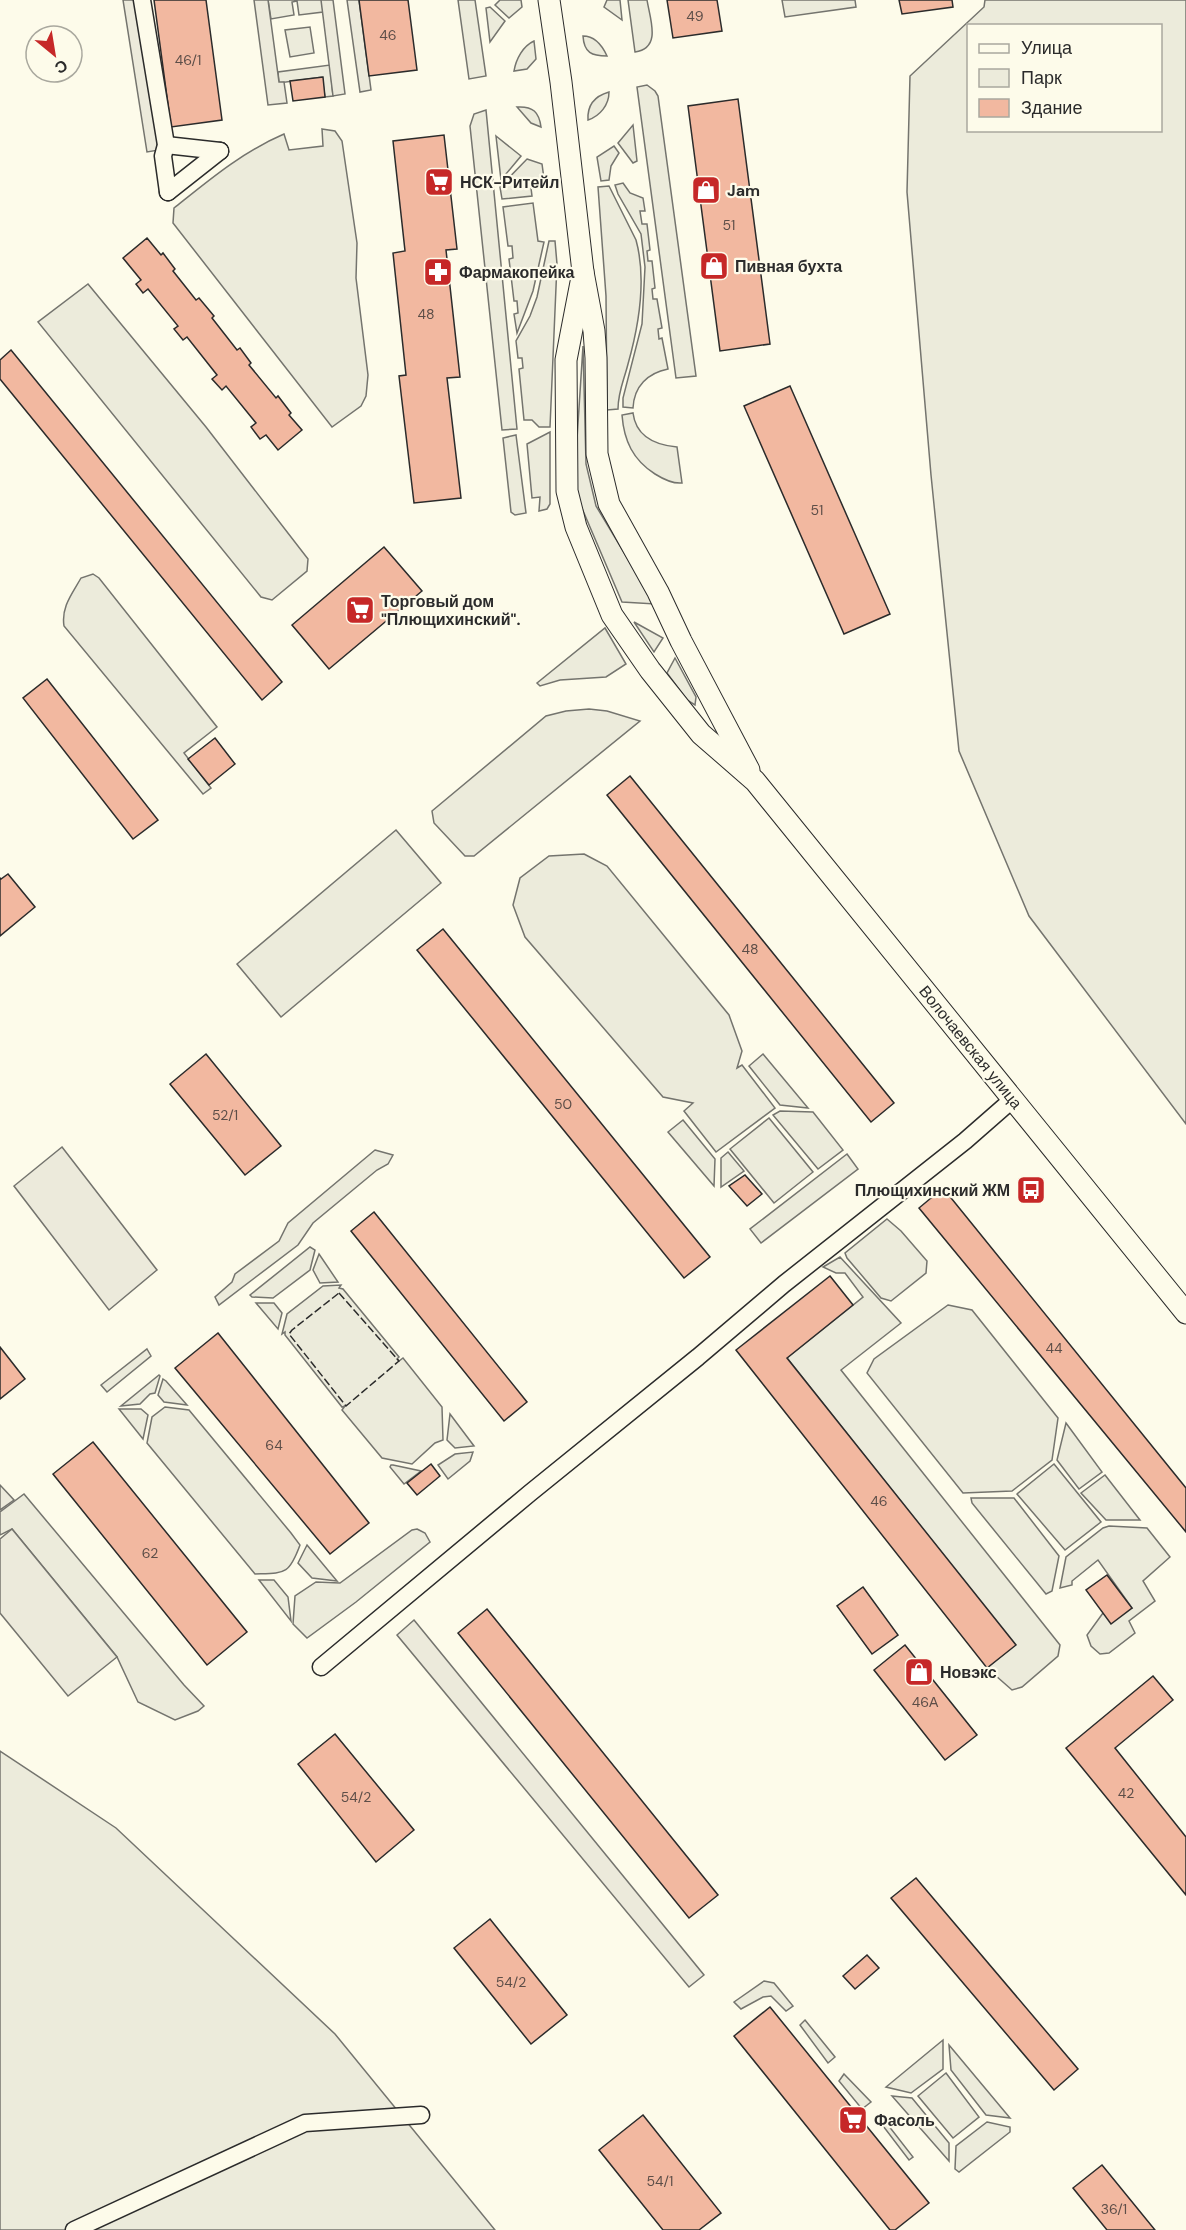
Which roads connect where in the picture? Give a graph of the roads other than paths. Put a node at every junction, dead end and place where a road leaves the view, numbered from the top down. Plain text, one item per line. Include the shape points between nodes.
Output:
1 (142, 0) edge
2 (549, 0) edge
3 (166, 145) dead end
4 (583, 272) junction
5 (755, 781) junction
6 (1013, 1099) junction
7 (1186, 1313) edge
8 (321, 1667) dead end
9 (422, 2115) dead end
10 (74, 2230) edge

1 - 3 street
2 - 4 street, Волочаевская улица
4 - 5 street, Волочаевская улица via 596,358 597,454 609,504
4 - 5 street, Волочаевская улица via 566,360 567,491 576,527 612,615 650,670 701,734
5 - 6 street, Волочаевская улица
6 - 7 street, Волочаевская улица
6 - 8 street
9 - 10 street via 305,2123

